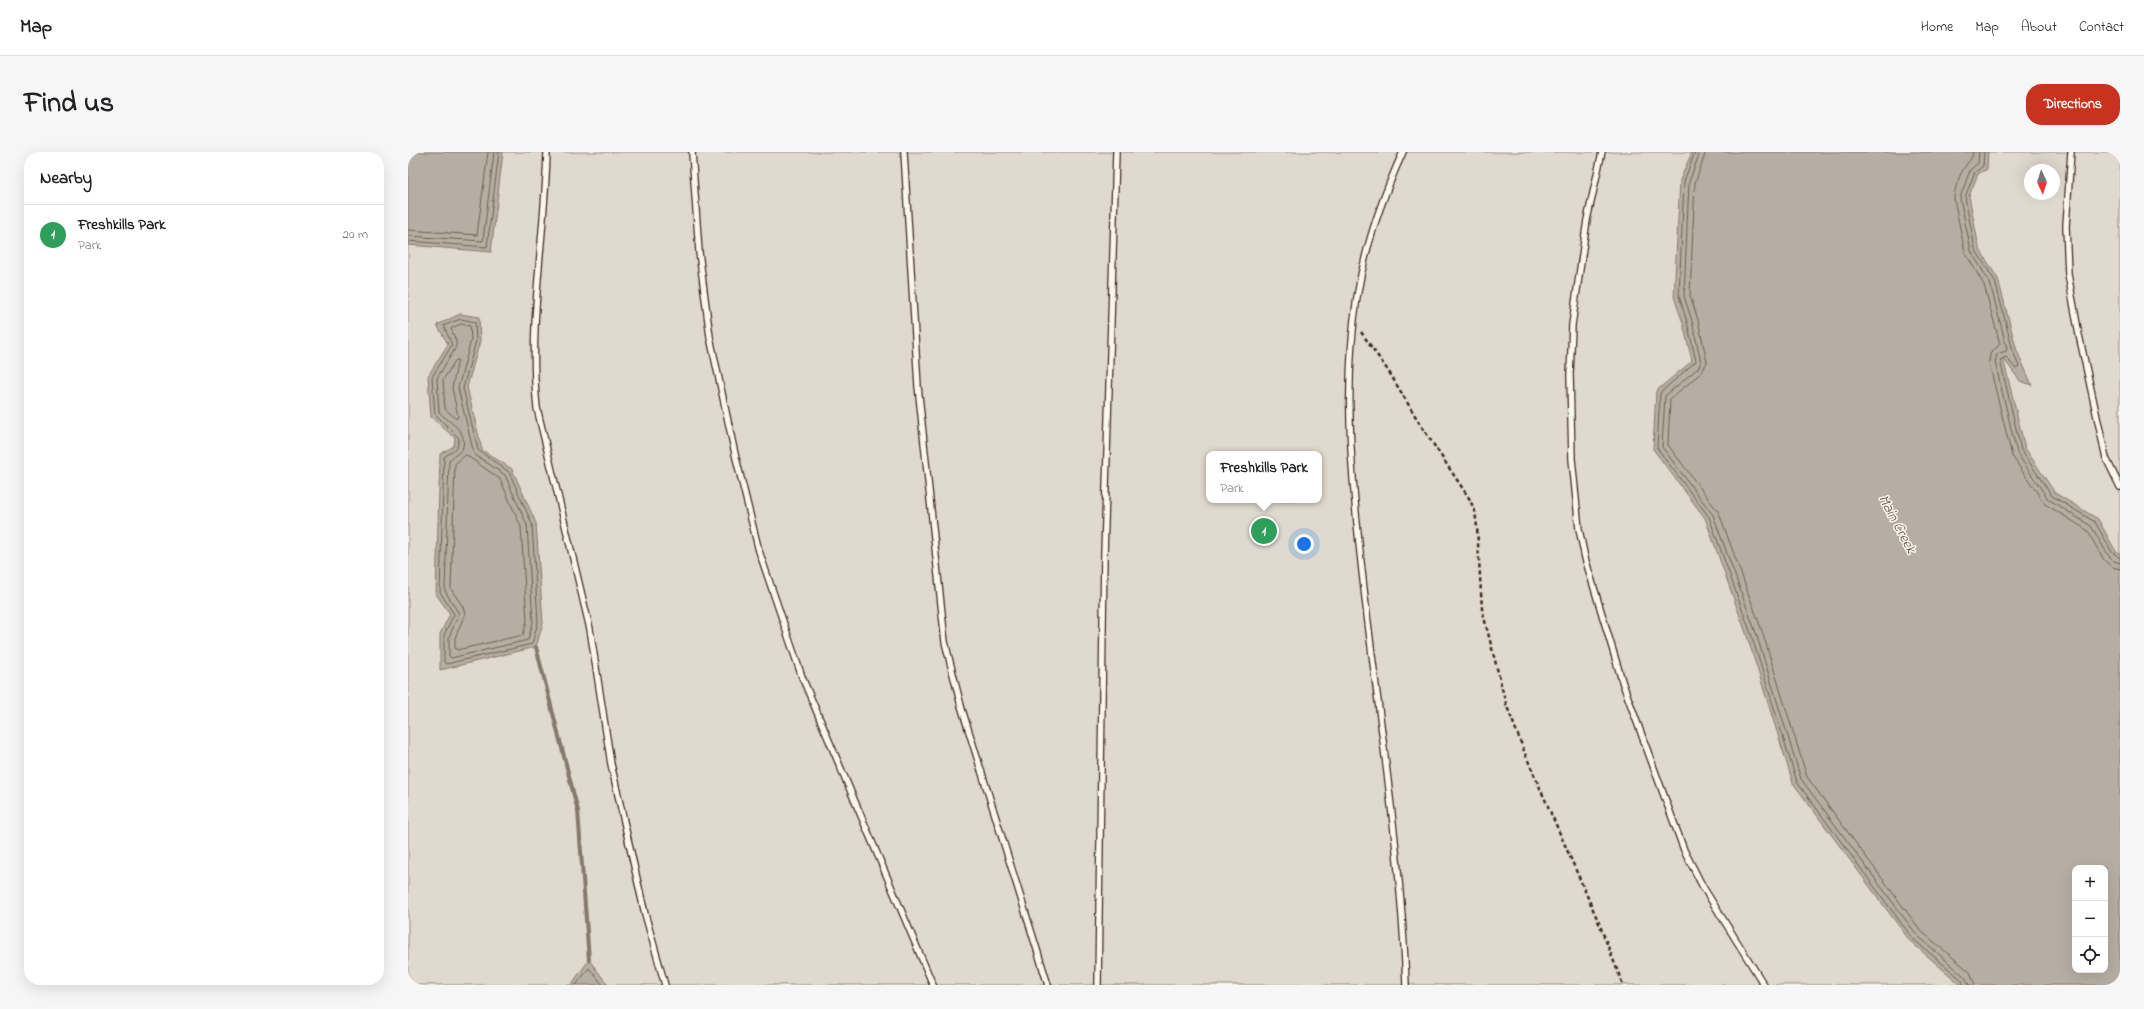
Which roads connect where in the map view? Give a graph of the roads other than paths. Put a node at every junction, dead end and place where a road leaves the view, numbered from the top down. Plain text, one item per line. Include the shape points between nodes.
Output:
1 (547, 152) edge
2 (692, 152) edge
3 (904, 152) edge
4 (1116, 152) edge
5 (1403, 152) edge
6 (1602, 152) edge
7 (2072, 152) edge
8 (2120, 487) edge
9 (665, 985) edge
10 (933, 985) edge
11 (1048, 985) edge
12 (1098, 985) edge
13 (1406, 985) edge
14 (1764, 985) edge

1 - 9 lane via 534,339 533,370 537,408 590,629 611,764 624,826 644,914
2 - 10 lane via 699,252 710,337 733,447 759,551 802,677
3 - 11 lane via 919,400 945,642 959,699
4 - 12 lane via 1104,555
5 - 13 lane via 1375,223 1364,262 1350,358 1350,392 1352,473 1357,527 1398,879
6 - 14 lane via 1586,228 1572,325 1572,460 1579,529 1587,566 1623,684 1684,850 1703,886
7 - 8 lane via 2066,226 2068,274 2106,458

